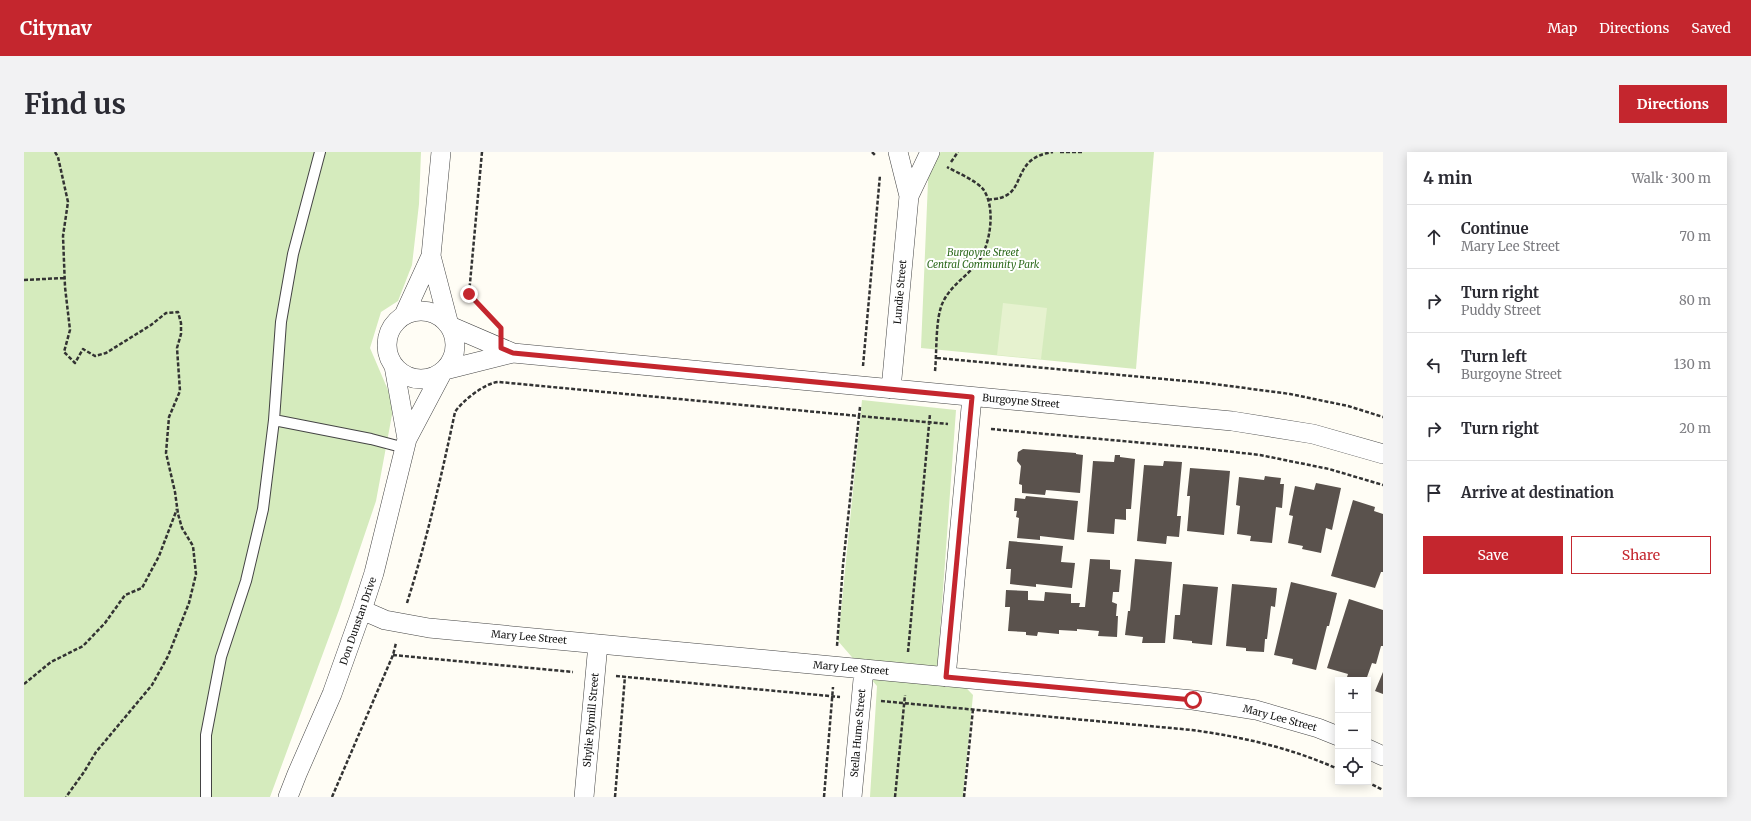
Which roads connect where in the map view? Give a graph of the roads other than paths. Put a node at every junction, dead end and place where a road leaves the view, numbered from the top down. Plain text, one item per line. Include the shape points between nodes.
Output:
1 (320, 152) edge
2 (441, 152) edge
3 (899, 154) edge
4 (929, 155) edge
5 (909, 196) junction
6 (431, 256) junction
7 (404, 315) junction
8 (450, 325) junction
9 (505, 353) junction
10 (394, 366) junction
11 (444, 371) junction
12 (891, 389) junction
13 (972, 397) junction
14 (274, 420) junction
15 (406, 443) junction
16 (1383, 454) edge
17 (362, 610) junction
18 (598, 644) junction
19 (864, 669) junction
20 (946, 677) junction
21 (1335, 735) edge
22 (1371, 750) edge
23 (1383, 756) edge
24 (206, 797) edge
25 (288, 797) edge
26 (584, 797) edge
27 (852, 797) edge

1 - 14 lane via 293,254 281,322
2 - 6 street
3 - 5 street, Lundie Street
4 - 5 street, Lundie Street
5 - 12 street, Lundie Street
6 - 7 street
6 - 8 street
7 - 8 street via 423,311 433,313
7 - 10 street via 391,329 388,339 387,348
8 - 9 street, Burgoyne Street
8 - 11 street via 456,344 454,354
9 - 11 street, Burgoyne Street
9 - 12 street, Burgoyne Street
10 - 11 street via 412,378 423,379
10 - 15 street, Don Dunstan Drive
11 - 15 street, Don Dunstan Drive
12 - 13 street, Burgoyne Street
13 - 16 street, Burgoyne Street via 1232,421 1313,434
13 - 20 street
14 - 15 lane via 371,439
14 - 24 lane via 263,509 246,581 221,657 206,735
15 - 17 street, Don Dunstan Drive via 374,573
17 - 18 street, Mary Lee Street via 401,624
17 - 25 street, Don Dunstan Drive via 332,694
18 - 19 street, Mary Lee Street
18 - 26 street, Shylie Rymill Street
19 - 20 street, Mary Lee Street
19 - 27 street, Stella Hume Street
20 - 21 street, Mary Lee Street via 1207,702 1256,710
22 - 23 street

